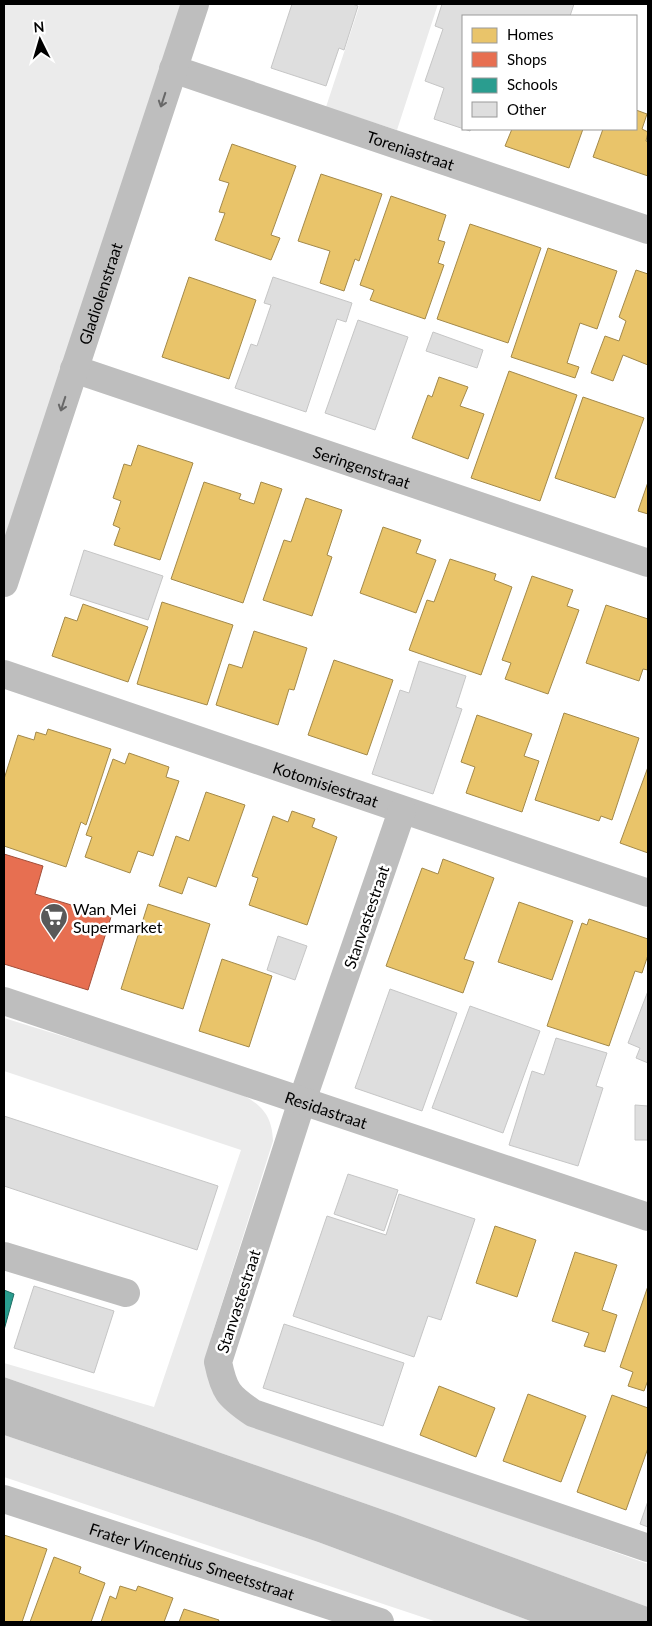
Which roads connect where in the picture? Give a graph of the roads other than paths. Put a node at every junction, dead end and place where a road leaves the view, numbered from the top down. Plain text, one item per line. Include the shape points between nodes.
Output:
1 (195, 4) edge
2 (173, 69) junction
3 (648, 230) edge
4 (74, 369) junction
5 (648, 563) edge
6 (4, 583) edge
7 (4, 674) edge
8 (402, 811) junction
9 (648, 893) edge
10 (4, 1001) edge
11 (302, 1101) junction
12 (648, 1218) edge
13 (4, 1256) edge
14 (126, 1293) dead end
15 (4, 1499) edge
16 (648, 1548) edge
17 (380, 1622) edge

1 - 2 street, Gladiolenstraat
2 - 3 street, Toreniastraat
2 -> 4 street, Gladiolenstraat
4 - 5 street, Seringenstraat
4 -> 6 street, Gladiolenstraat
7 - 8 street, Kotomisiestraat
8 - 9 street, Kotomisiestraat
8 - 11 street, Stanvastestraat
10 - 11 street, Residastraat
11 - 12 street, Residastraat
11 - 16 street, Stanvastestraat via 218,1362 231,1398 252,1413
13 - 14 street
15 - 17 street, Frater Vincentius Smeetsstraat

